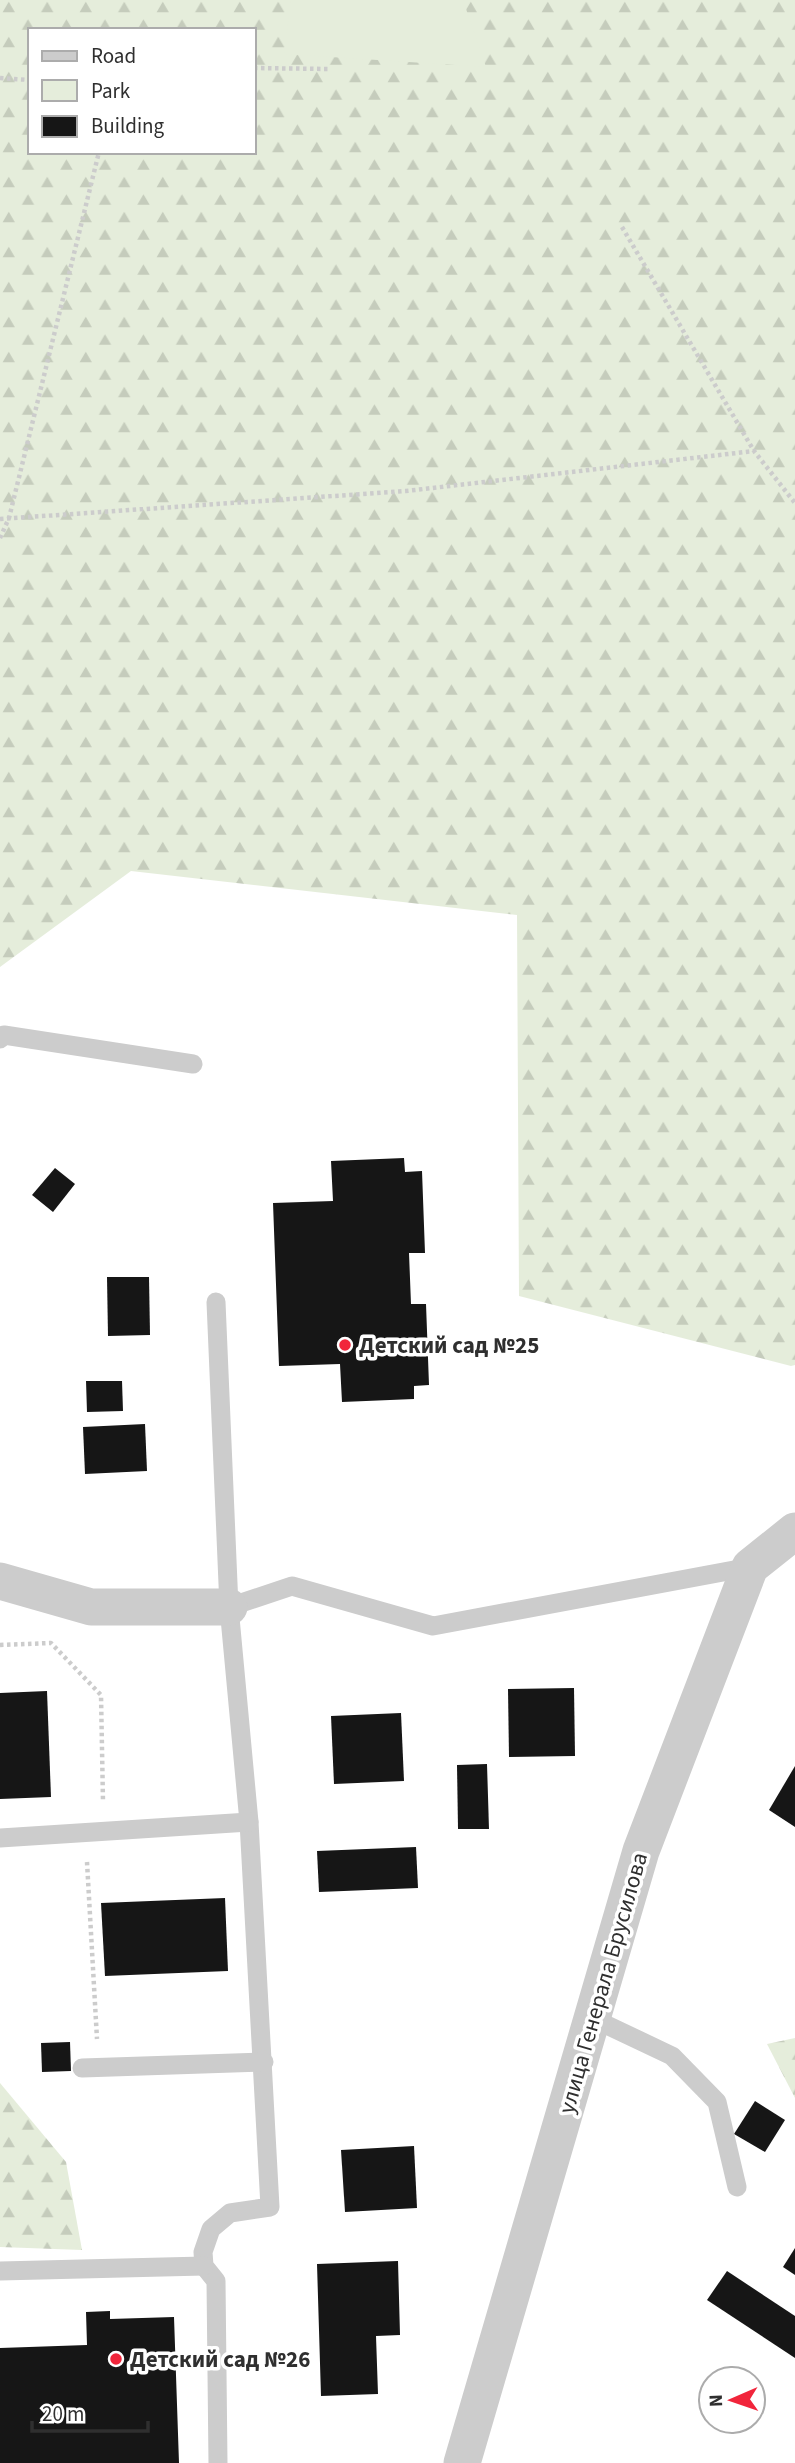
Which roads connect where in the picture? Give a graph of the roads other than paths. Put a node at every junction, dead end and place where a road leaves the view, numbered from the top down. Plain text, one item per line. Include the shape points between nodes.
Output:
1 (0, 1039) edge
2 (193, 1064) dead end
3 (216, 1302) dead end
4 (795, 1531) edge
5 (750, 1567) junction
6 (795, 1567) edge
7 (0, 1581) edge
8 (229, 1607) junction
9 (249, 1822) junction
10 (0, 1838) edge
11 (592, 2018) junction
12 (264, 2062) junction
13 (90, 2068) road end
14 (737, 2188) dead end
15 (204, 2266) junction
16 (0, 2271) edge
17 (218, 2463) edge
18 (462, 2463) edge

1 - 2 lane via 4,1035
3 - 8 lane
4 - 5 street
5 - 6 street
5 - 8 lane via 433,1626 292,1586
5 - 11 street, улица Генерала Брусилова via 641,1851
7 - 8 street via 91,1607
8 - 9 lane
9 - 10 lane
9 - 12 lane
11 - 14 lane via 672,2056 717,2102
11 - 18 street, улица Генерала Брусилова
12 - 13 lane
12 - 15 lane via 270,2207 230,2213 211,2229 203,2252
15 - 16 lane
15 - 17 lane via 216,2281

